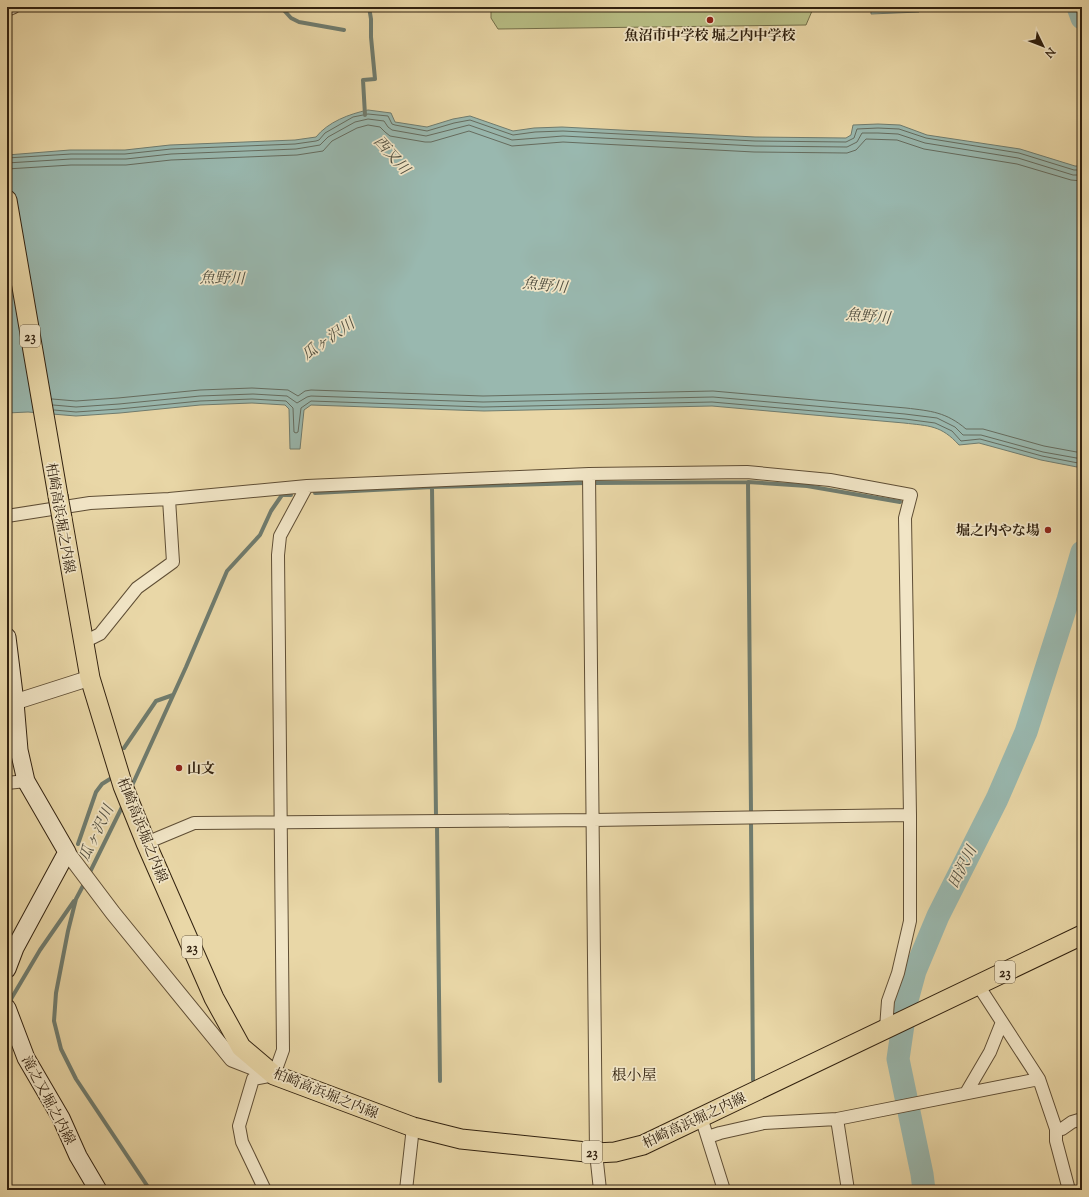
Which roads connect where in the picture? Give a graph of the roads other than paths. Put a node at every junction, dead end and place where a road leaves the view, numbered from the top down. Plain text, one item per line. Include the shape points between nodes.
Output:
1 (14, 7) edge
2 (7, 10) edge
3 (7, 200) edge
4 (589, 474) junction
5 (307, 486) junction
6 (169, 499) junction
7 (7, 516) edge
8 (7, 637) edge
9 (84, 642) junction
10 (90, 678) junction
11 (11, 701) edge
12 (26, 781) junction
13 (7, 783) edge
14 (910, 815) junction
15 (593, 820) junction
16 (282, 822) junction
17 (146, 842) junction
18 (67, 852) junction
19 (1082, 935) edge
20 (7, 970) edge
21 (978, 984) junction
22 (7, 1008) edge
23 (1002, 1022) junction
24 (890, 1026) junction
25 (274, 1075) junction
26 (1040, 1079) junction
27 (966, 1093) junction
28 (701, 1117) junction
29 (837, 1119) junction
30 (1082, 1119) edge
31 (413, 1127) junction
32 (1056, 1128) junction
33 (708, 1137) junction
34 (596, 1153) junction
35 (98, 1190) edge
36 (264, 1190) edge
37 (406, 1190) edge
38 (600, 1190) edge
39 (724, 1190) edge
40 (848, 1190) edge
41 (1069, 1190) edge

1 - 2 street
3 - 9 main road, 柏崎高浜堀之内線 / 23, bridge
4 - 5 street
4 - 14 street via 746,472 830,480 911,495 905,518
4 - 15 street
5 - 6 street
5 - 16 street via 280,536 278,555
6 - 7 street via 90,503
6 - 9 street via 173,562 137,588 100,634
8 - 11 main road
9 - 10 main road, 柏崎高浜堀之内線 / 23
10 - 11 street
10 - 17 main road, 柏崎高浜堀之内線 / 23 via 123,786
11 - 12 main road
12 - 13 street
12 - 18 main road
14 - 15 street
14 - 24 street via 910,921 898,973 888,1001
15 - 16 street
15 - 34 street
16 - 17 street via 194,823
16 - 25 street via 283,1050
17 - 25 main road, 柏崎高浜堀之内線 / 23 via 214,998 233,1033 241,1047
18 - 20 main road via 15,948
18 - 25 street via 113,913 232,1059
19 - 21 main road, 柏崎高浜堀之内線 / 23
21 - 23 street
21 - 24 main road, 柏崎高浜堀之内線 / 23
22 - 35 main road, 滝之又堀之内線 via 26,1058
23 - 26 street
23 - 27 street via 990,1052
24 - 28 main road, 柏崎高浜堀之内線 / 23
25 - 31 main road, 柏崎高浜堀之内線 / 23
25 - 36 street via 253,1079 239,1126 242,1142
26 - 27 street
26 - 32 street
27 - 29 street
28 - 33 street
28 - 34 main road, 柏崎高浜堀之内線 / 23 via 643,1145 615,1152
29 - 33 street via 764,1123
29 - 40 street
30 - 32 street via 1062,1129
31 - 34 main road, 柏崎高浜堀之内線 / 23 via 461,1139
31 - 37 street
32 - 41 street via 1056,1141
33 - 39 street
34 - 38 street

